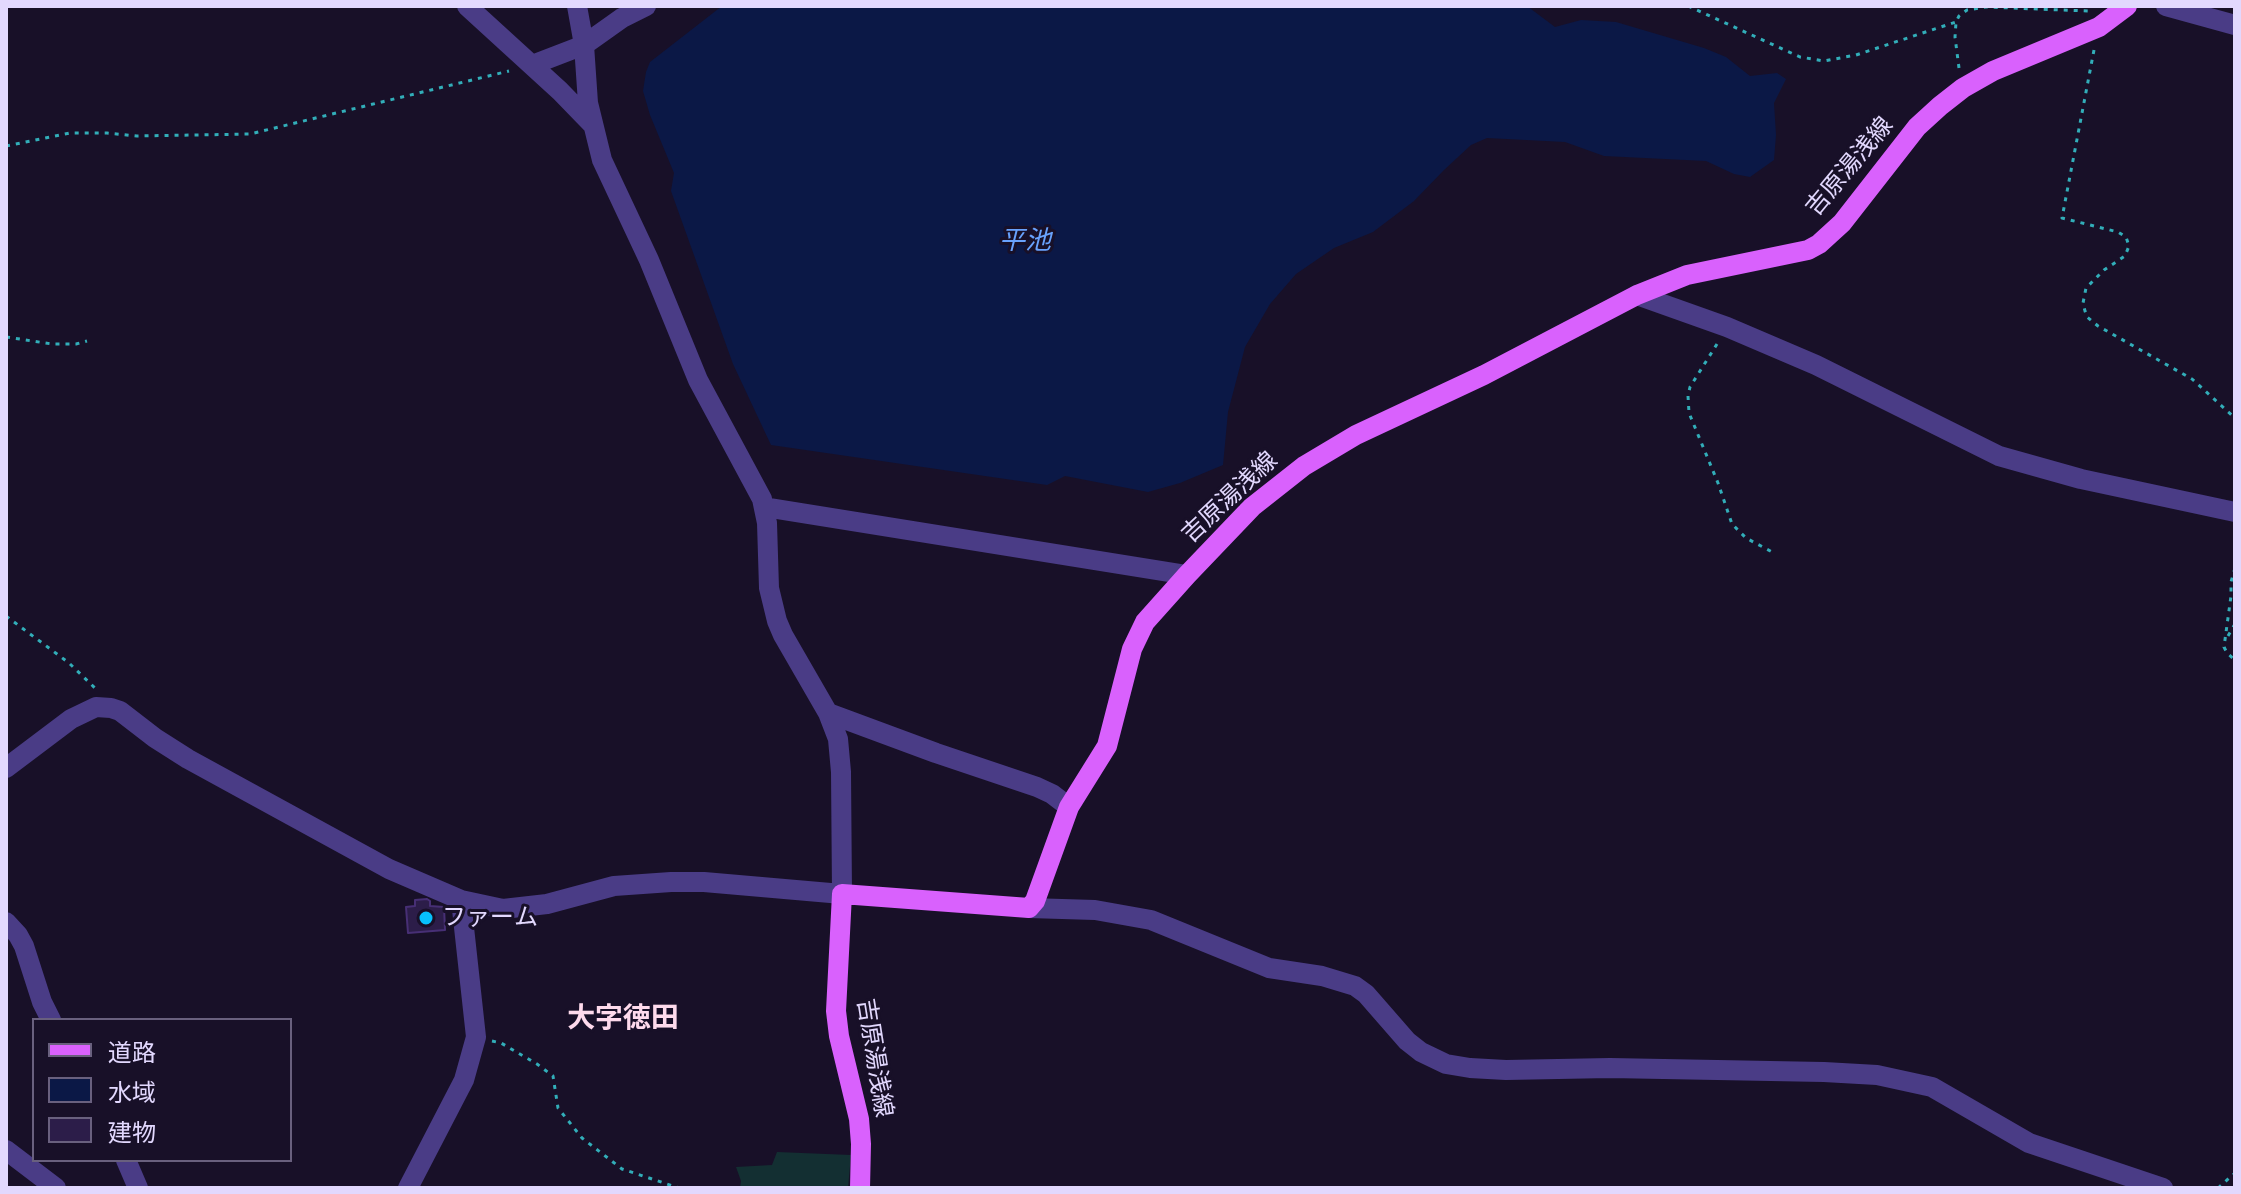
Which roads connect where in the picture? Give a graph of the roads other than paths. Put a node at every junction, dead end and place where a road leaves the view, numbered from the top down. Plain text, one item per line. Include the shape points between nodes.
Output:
1 (467, 6) edge
2 (577, 6) edge
3 (646, 6) edge
4 (2127, 6) edge
5 (2166, 6) edge
6 (2235, 25) edge
7 (584, 45) junction
8 (532, 65) junction
9 (592, 125) junction
10 (1637, 295) junction
11 (764, 507) junction
12 (2235, 512) edge
13 (1187, 575) junction
14 (828, 713) junction
15 (6, 768) edge
16 (1069, 807) junction
17 (842, 894) junction
18 (461, 900) junction
19 (1029, 908) junction
20 (6, 922) edge
21 (50, 1018) edge
22 (6, 1150) edge
23 (127, 1162) edge
24 (56, 1188) edge
25 (138, 1188) edge
26 (408, 1188) edge
27 (860, 1188) edge
28 (2163, 1188) edge

1 - 8 street
2 - 7 street
3 - 7 street
4 - 10 main road, 吉原湯浅線 via 2099,27 1963,88 1917,127 1842,223 1819,244 1793,255 1687,275
5 - 6 street
7 - 8 street
7 - 9 street
8 - 9 street
9 - 11 street via 602,160 698,380
10 - 12 street via 1816,365 1999,456
10 - 13 main road, 吉原湯浅線 via 1304,466 1252,507
11 - 13 street
11 - 14 street via 769,588 777,621
13 - 16 main road, 吉原湯浅線 via 1140,632 1107,746
14 - 16 street via 1037,787
14 - 17 street via 840,755
15 - 18 street via 89,709 120,711 188,759 389,869
16 - 19 main road, 吉原湯浅線
17 - 18 street via 671,882 614,886 547,904 503,909
17 - 19 main road
17 - 27 main road, 吉原湯浅線 via 836,1011 859,1119
18 - 26 street via 476,1037 464,1080
19 - 28 street via 1095,910 1151,920 1269,968 1355,986 1407,1041 1446,1064 1506,1070 1877,1075 1932,1087 2029,1143
20 - 21 street via 24,946
22 - 24 street
23 - 25 street

